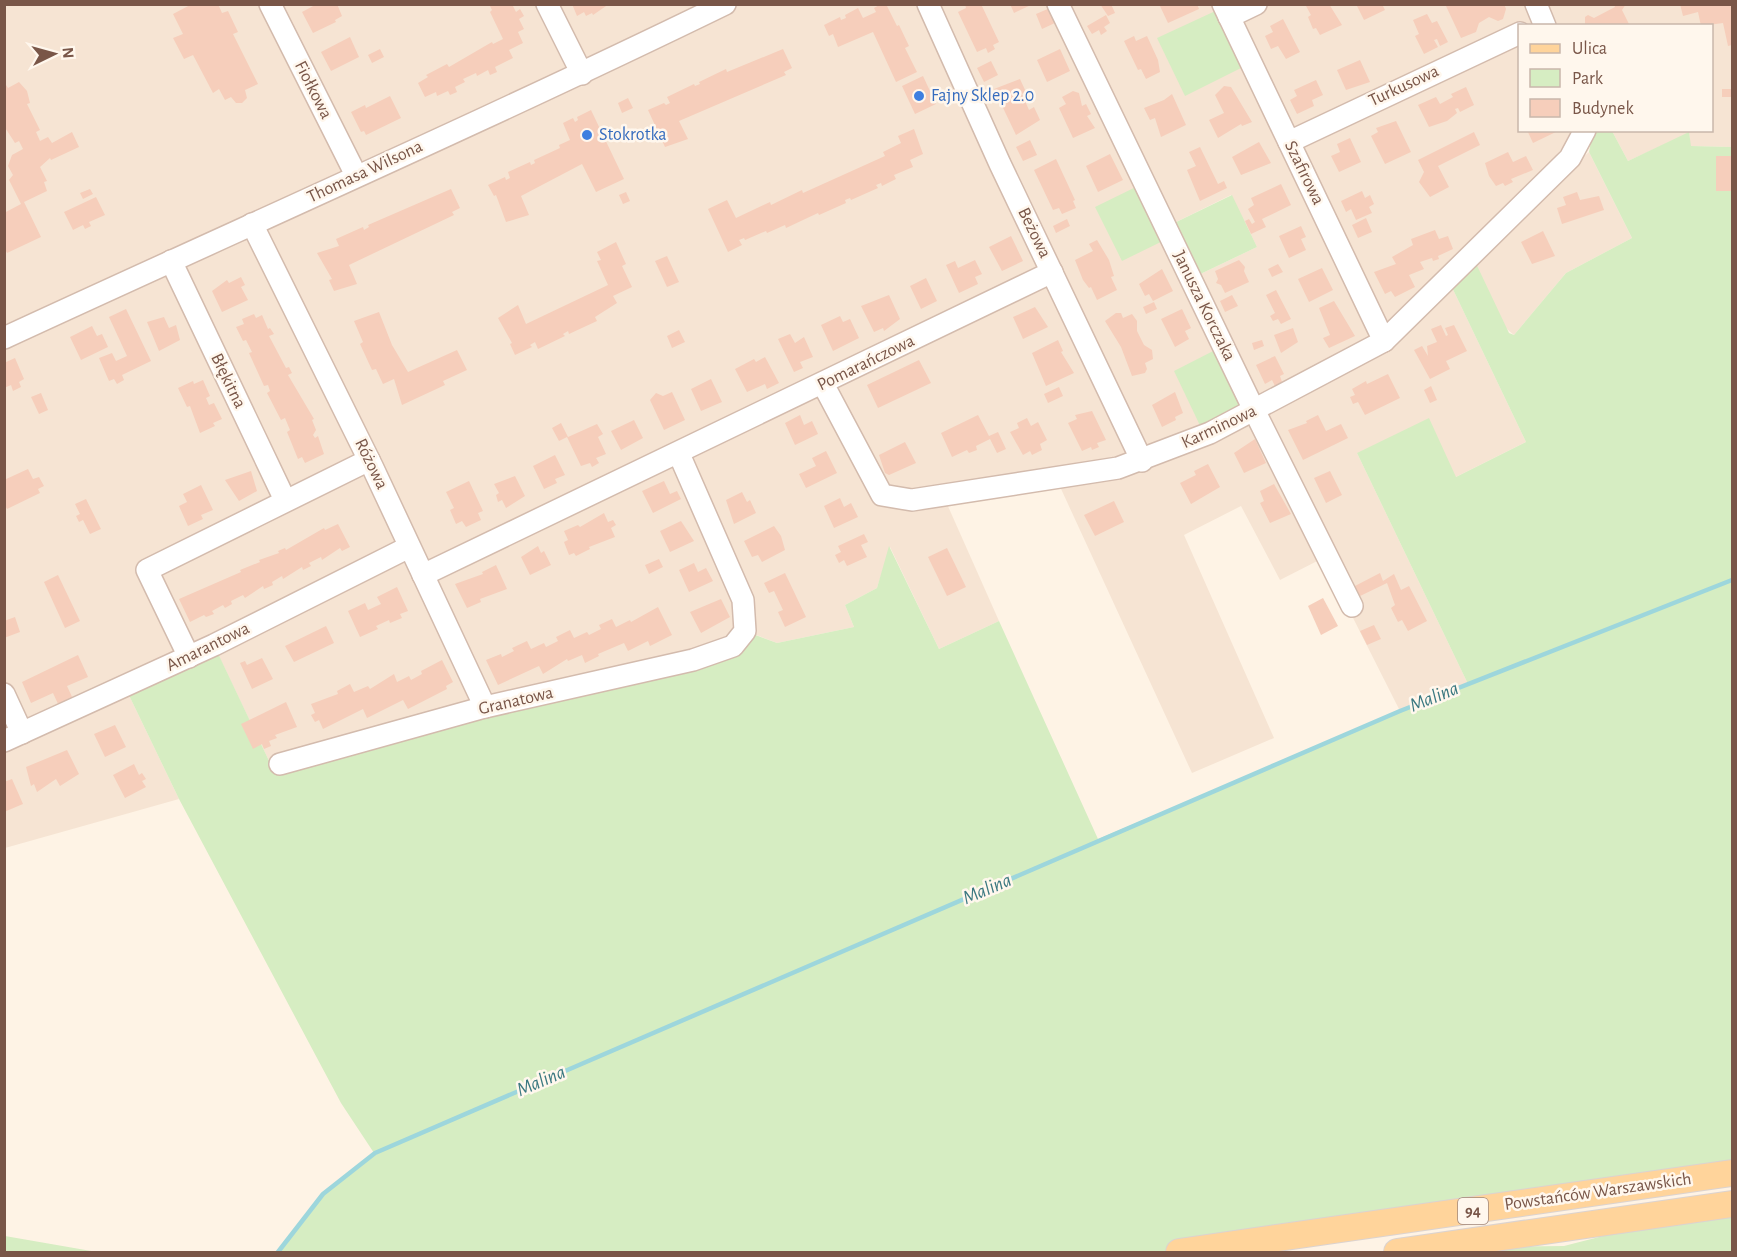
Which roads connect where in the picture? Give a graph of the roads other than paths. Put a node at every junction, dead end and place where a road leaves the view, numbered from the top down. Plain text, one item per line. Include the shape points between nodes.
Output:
1 (270, 4) edge
2 (547, 4) edge
3 (725, 4) edge
4 (928, 4) edge
5 (1058, 4) edge
6 (1256, 4) edge
7 (1226, 11) edge
8 (1518, 34) edge
9 (582, 74) junction
10 (1585, 133) edge
11 (1289, 142) junction
12 (356, 175) junction
13 (252, 224) junction
14 (171, 261) junction
15 (1052, 272) junction
16 (4, 338) edge
17 (1384, 341) junction
18 (823, 384) junction
19 (1255, 412) junction
20 (679, 454) junction
21 (369, 460) junction
22 (1142, 461) junction
23 (285, 500) junction
24 (409, 547) junction
25 (423, 575) junction
26 (1353, 606) dead end
27 (189, 657) junction
28 (4, 694) edge
29 (485, 707) junction
30 (13, 737) edge
31 (280, 764) dead end
32 (1732, 1173) edge
33 (1728, 1206) edge
34 (1179, 1252) edge
35 (1397, 1252) edge

1 - 12 street, Fiołkowa
2 - 9 street
3 - 9 street, Thomasa Wilsona
4 - 15 street, Beżowa
5 - 19 street, Janusza Korczaka
6 - 7 street
7 - 11 street, Szafirowa
8 - 11 street, Turkusowa
9 - 12 street, Thomasa Wilsona
10 - 17 street, Karminowa via 1570,158
11 - 17 street, Szafirowa
12 - 13 street, Thomasa Wilsona
13 - 14 street, Thomasa Wilsona
13 - 21 street, Różowa
14 - 16 street, Thomasa Wilsona
14 - 23 street, Błękitna
15 - 18 street, Pomarańczowa
15 - 22 street, Beżowa
17 - 19 street, Karminowa
18 - 20 street, Pomarańczowa
18 - 22 street, Karminowa via 882,495 912,500
19 - 22 street, Karminowa
19 - 26 street, Janusza Korczaka
20 - 25 street, Pomarańczowa
20 - 29 street, Granatowa via 743,600 746,631 733,646 693,660
21 - 23 street
21 - 24 street, Różowa
23 - 27 street via 147,570
24 - 25 street, Różowa
24 - 27 street, Amarantowa
25 - 29 street, Różowa
27 - 30 street, Amarantowa
28 - 30 street
29 - 31 street, Granatowa
32 - 34 main road, Powstańców Warszawskich / 94
33 - 35 main road, Powstańców Warszawskich / 94

